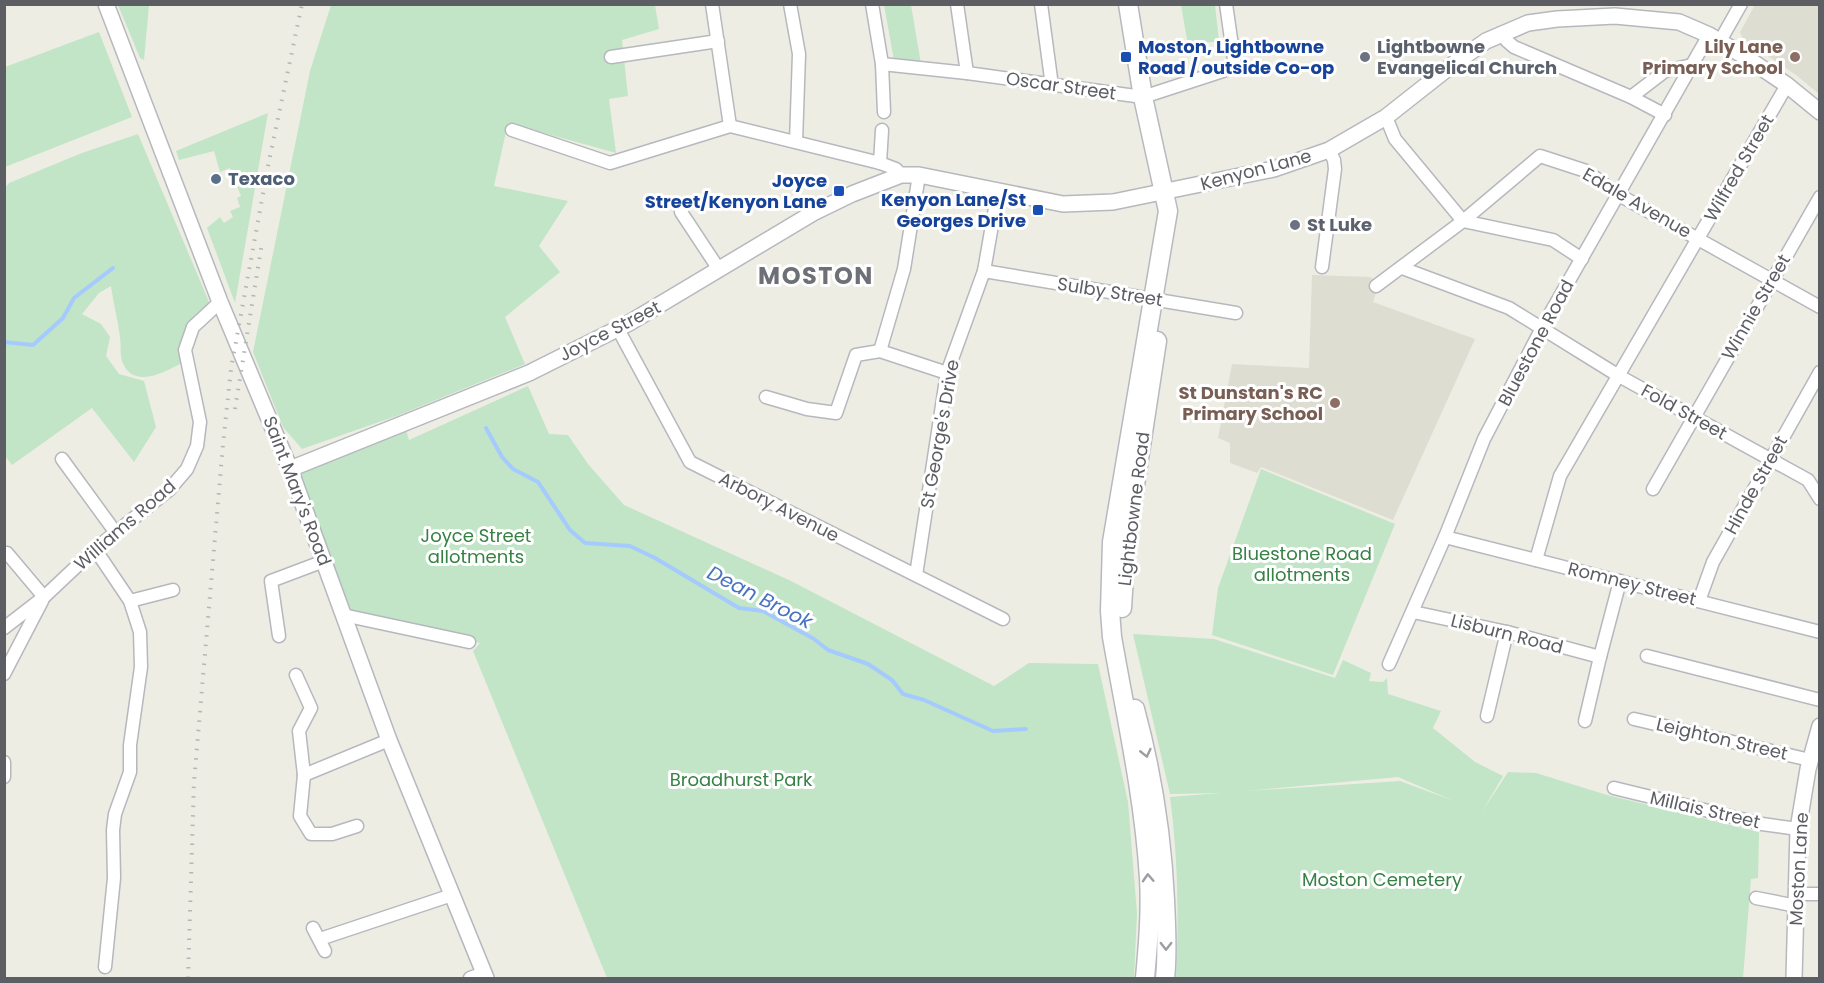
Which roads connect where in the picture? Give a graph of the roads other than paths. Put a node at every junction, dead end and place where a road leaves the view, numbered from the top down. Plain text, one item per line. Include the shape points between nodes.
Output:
1 (106, 4) edge
2 (712, 4) edge
3 (790, 4) edge
4 (872, 4) edge
5 (957, 4) edge
6 (1041, 4) edge
7 (1128, 4) edge
8 (1226, 4) edge
9 (1741, 4) edge
10 (1616, 10) edge
11 (1501, 33) junction
12 (1714, 38) junction
13 (718, 41) junction
14 (611, 57) dead end
15 (882, 64) junction
16 (1692, 65) junction
17 (967, 73) junction
18 (1787, 85) junction
19 (1052, 86) junction
20 (1143, 97) junction
21 (1631, 97) junction
22 (884, 112) dead end
23 (1820, 112) edge
24 (1665, 115) junction
25 (1386, 117) junction
26 (730, 126) junction
27 (513, 130) dead end
28 (882, 130) dead end
29 (796, 142) junction
30 (1329, 150) junction
31 (880, 163) junction
32 (919, 174) junction
33 (901, 175) junction
34 (998, 191) junction
35 (1165, 193) junction
36 (1619, 195) junction
37 (1820, 197) edge
38 (681, 212) dead end
39 (1462, 221) junction
40 (1697, 238) junction
41 (1582, 259) junction
42 (1322, 267) dead end
43 (718, 268) junction
44 (1402, 268) junction
45 (984, 271) junction
46 (1772, 279) junction
47 (1376, 286) dead end
48 (1158, 299) junction
49 (220, 302) junction
50 (1820, 307) edge
51 (1236, 313) dead end
52 (1542, 328) junction
53 (618, 329) junction
54 (880, 351) junction
55 (947, 373) junction
56 (1619, 376) junction
57 (1818, 376) edge
58 (766, 397) dead end
59 (1694, 417) junction
60 (62, 459) dead end
61 (1770, 460) junction
62 (290, 470) junction
63 (1653, 489) dead end
64 (1820, 499) edge
65 (116, 533) junction
66 (1445, 537) junction
67 (95, 549) junction
68 (7, 552) dead end
69 (1536, 560) junction
70 (324, 561) junction
71 (916, 575) junction
72 (1620, 581) junction
73 (173, 590) dead end
74 (44, 597) junction
75 (130, 600) junction
76 (1700, 601) junction
77 (1413, 612) junction
78 (343, 615) junction
79 (1003, 619) dead end
80 (4, 628) edge
81 (1507, 632) junction
82 (1820, 632) edge
83 (279, 636) dead end
84 (469, 642) dead end
85 (1647, 656) dead end
86 (1599, 657) junction
87 (1389, 664) dead end
88 (4, 674) edge
89 (296, 675) dead end
90 (1820, 700) edge
91 (1486, 716) dead end
92 (1634, 719) dead end
93 (1585, 721) dead end
94 (1820, 726) edge
95 (389, 740) junction
96 (4, 762) edge
97 (1812, 766) edge
98 (304, 775) junction
99 (4, 777) edge
100 (1614, 788) dead end
101 (357, 826) dead end
102 (1798, 829) junction
103 (1820, 894) edge
104 (452, 895) junction
105 (1756, 898) dead end
106 (1797, 900) junction
107 (313, 928) dead end
108 (105, 967) dead end
109 (480, 977) edge
110 (1145, 978) edge
111 (1165, 978) edge
112 (1794, 978) edge

1 - 49 street, Saint Mary's Road
2 - 13 street
3 - 29 street via 798,54
4 - 15 street
5 - 17 street
6 - 19 street
7 - 20 main road, Lightbowne Road
8 - 20 street, Oscar Street via 1235,67
9 - 12 street, Bluestone Road
10 - 11 street, Kenyon Lane via 1528,23
10 - 12 street, Kenyon Lane via 1679,22
11 - 21 street via 1514,47
11 - 25 street, Kenyon Lane via 1471,50
12 - 16 street, Bluestone Road
12 - 18 street, Kenyon Lane
13 - 14 street
13 - 26 street
15 - 17 street, Oscar Street
15 - 22 street
16 - 21 street via 1665,71
16 - 24 street, Bluestone Road
17 - 19 street, Oscar Street
18 - 23 street, Kenyon Lane
18 - 40 street, Wilfred Street
19 - 20 street, Oscar Street
20 - 35 main road, Lightbowne Road
21 - 24 street
24 - 36 street, Bluestone Road
25 - 30 street, Kenyon Lane
25 - 39 street via 1395,139
26 - 27 street via 610,163
26 - 29 street
28 - 31 street
29 - 31 street
30 - 35 street, Kenyon Lane via 1274,169
30 - 42 street via 1335,169
31 - 33 street
32 - 33 street, Joyce Street
32 - 34 street, Kenyon Lane
32 - 54 street via 904,269
33 - 43 street, Joyce Street via 813,213
34 - 35 street, Kenyon Lane via 1063,204 1113,202
34 - 45 street, St George's Drive
35 - 48 main road, Lightbowne Road via 1167,218
36 - 39 street, Edale Avenue via 1586,171 1540,156
36 - 40 street, Edale Avenue
36 - 41 street, Bluestone Road
37 - 46 street, Winnie Street
38 - 43 street
39 - 41 street via 1554,240
39 - 44 street, Edale Avenue
40 - 46 street, Edale Avenue
40 - 56 street, Wilfred Street
41 - 52 street, Bluestone Road
43 - 53 street, Joyce Street
44 - 47 street, Edale Avenue
44 - 52 street, Fold Street via 1509,308
45 - 48 street, Sulby Street
45 - 55 street, St George's Drive
46 - 50 street, Edale Avenue
46 - 59 street, Winnie Street
48 - 51 street, Sulby Street
110 -> 48 main road, Lightbowne Road via 1148,868 1110,611 1112,542
48 -> 111 main road, Lightbowne Road via 1126,544 1122,637 1131,696 1148,755 1163,858
49 - 62 street, Saint Mary's Road
49 - 65 street, Williams Road via 193,327 186,350 200,422 197,446 187,469 169,490
52 - 56 street, Fold Street
52 - 66 street, Bluestone Road via 1484,440
53 - 62 street, Joyce Street via 529,373
53 - 71 street, Arbory Avenue via 690,462
54 - 55 street
54 - 58 street via 856,355 836,413
55 - 71 street, St George's Drive
56 - 59 street, Fold Street
56 - 69 street, Wilfred Street via 1560,476
57 - 61 street, Hinde Street
59 - 61 street, Fold Street
59 - 63 street, Winnie Street
60 - 65 street
61 - 64 street, Fold Street via 1809,480
61 - 76 street, Hinde Street via 1713,562
62 - 70 street, Saint Mary's Road
65 - 67 street, Williams Road
66 - 69 street, Romney Street
66 - 77 street, Bluestone Road
67 - 74 street, Williams Road
67 - 75 street
68 - 74 street
69 - 72 street, Romney Street
70 - 78 street, Saint Mary's Road
70 - 83 street via 271,581
71 - 79 street, Arbory Avenue
72 - 76 street, Romney Street
72 - 86 street
73 - 75 street
74 - 80 street, Williams Road
74 - 88 street
75 - 108 street via 140,632 141,667 130,772 115,813 114,878
76 - 82 street, Romney Street
77 - 81 street, Lisburn Road
77 - 87 street, Bluestone Road
78 - 84 street
78 - 95 street, Saint Mary's Road
81 - 86 street, Lisburn Road
81 - 91 street
85 - 90 street
86 - 93 street
89 - 98 street via 311,708 299,731
92 - 97 street, Leighton Street
94 - 97 street, Moston Lane
95 - 98 street
95 - 104 street, Saint Mary's Road
96 - 99 street
97 - 102 street, Moston Lane
98 - 101 street via 300,816 311,834 332,834
100 - 102 street, Millais Street
102 - 106 street, Moston Lane
103 - 106 street
104 - 107 street via 323,945
104 - 109 street, Saint Mary's Road
105 - 106 street
106 - 112 street, Moston Lane

